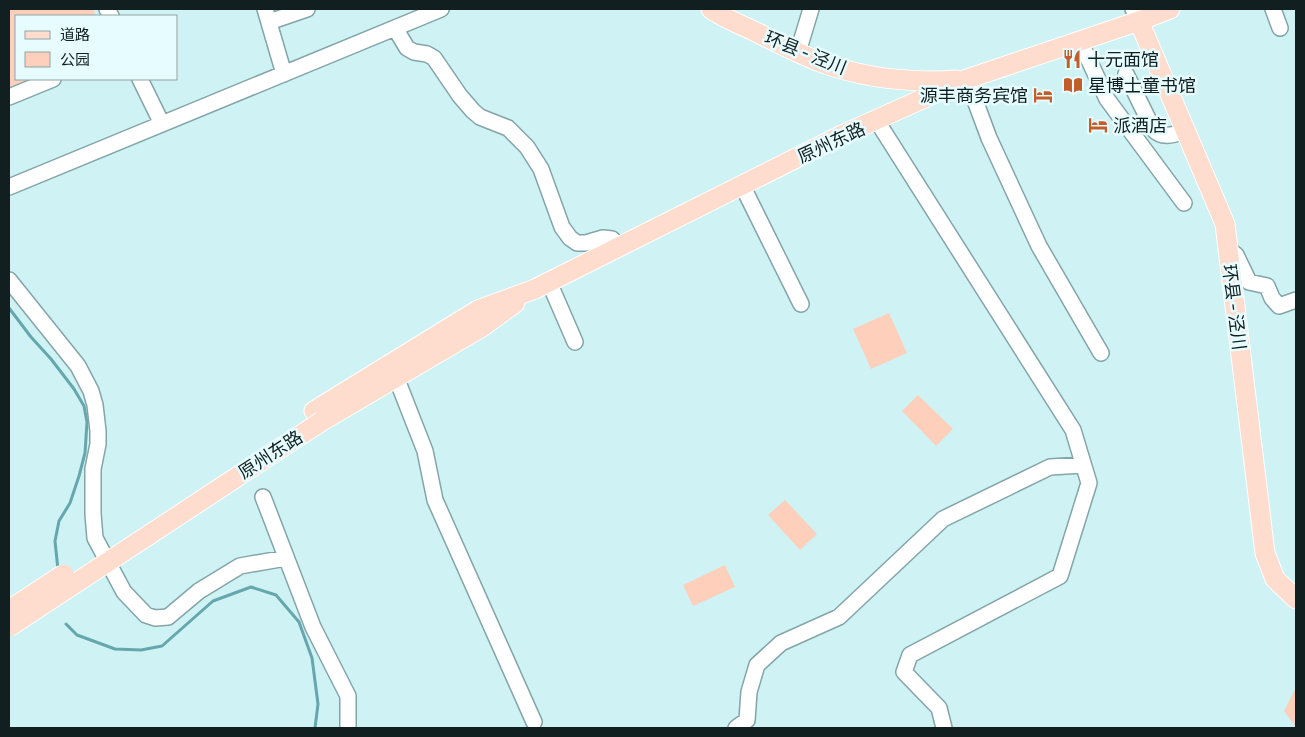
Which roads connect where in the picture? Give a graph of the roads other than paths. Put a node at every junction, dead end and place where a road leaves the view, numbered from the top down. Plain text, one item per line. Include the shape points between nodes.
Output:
1 (307, 9) edge
2 (441, 9) edge
3 (711, 9) edge
4 (811, 9) edge
5 (1170, 9) edge
6 (1272, 9) edge
7 (267, 15) edge
8 (1136, 15) edge
9 (395, 28) junction
10 (1280, 28) dead end
11 (1080, 41) junction
12 (798, 52) junction
13 (284, 74) junction
14 (1126, 74) dead end
15 (967, 79) junction
16 (51, 80) edge
17 (140, 80) edge
18 (9, 97) edge
19 (877, 120) junction
20 (162, 124) junction
21 (1186, 131) junction
22 (742, 185) junction
23 (9, 187) edge
24 (1184, 203) dead end
25 (619, 247) junction
26 (1228, 249) junction
27 (9, 280) edge
28 (542, 286) junction
29 (1296, 300) edge
30 (801, 304) dead end
31 (575, 342) dead end
32 (1101, 353) dead end
33 (396, 377) junction
34 (318, 416) junction
35 (1083, 465) junction
36 (263, 497) dead end
37 (286, 558) junction
38 (1296, 599) edge
39 (9, 610) edge
40 (9, 626) edge
41 (534, 722) dead end
42 (348, 728) edge
43 (736, 728) edge
44 (944, 728) edge

1 - 7 street
2 - 9 street
3 - 12 main road, 环县 - 泾川
4 - 12 street
5 - 8 main road, 原州东路
6 - 10 street
7 - 13 street
8 - 11 main road, 原州东路
8 - 21 main road, 环县 - 泾川
9 - 13 street
9 - 25 street via 407,48 434,58 473,111 508,128 527,147 541,169 562,227 570,238 577,243 612,239
11 - 15 main road, 原州东路
11 - 24 street via 1107,99
12 - 15 main road, 环县 - 泾川 via 860,73 928,82
13 - 20 street
14 - 21 street via 1156,133 1166,136
15 - 19 main road, 原州东路
15 - 32 street via 989,138 1039,246
16 - 18 street
17 - 20 street
19 - 22 main road, 原州东路
19 - 35 street via 1073,430
20 - 23 street
21 - 26 main road, 环县 - 泾川 via 1224,224
22 - 25 main road, 原州东路
22 - 30 street
25 - 28 main road, 原州东路
26 - 29 street via 1236,255 1249,282 1267,286 1280,306
26 - 38 main road, 环县 - 泾川 via 1265,553 1275,579
27 - 37 street via 78,366 91,392 98,431 92,469 95,538 124,592 146,615 168,617 199,591 240,566
28 - 31 street
28 - 33 main road, 原州东路 via 482,327
28 - 34 main road, 原州东路 via 478,310
33 - 34 main road, 原州东路
33 - 41 street via 425,451 436,500
34 - 39 main road, 原州东路, bridge
34 - 40 main road, 原州东路, bridge via 271,452
35 - 43 street via 1050,467 943,520 838,617 781,643 758,665 749,692 746,720
35 - 44 street via 1089,483 1060,576 910,655 904,672 939,708
36 - 37 street
37 - 42 street via 313,627 348,696

